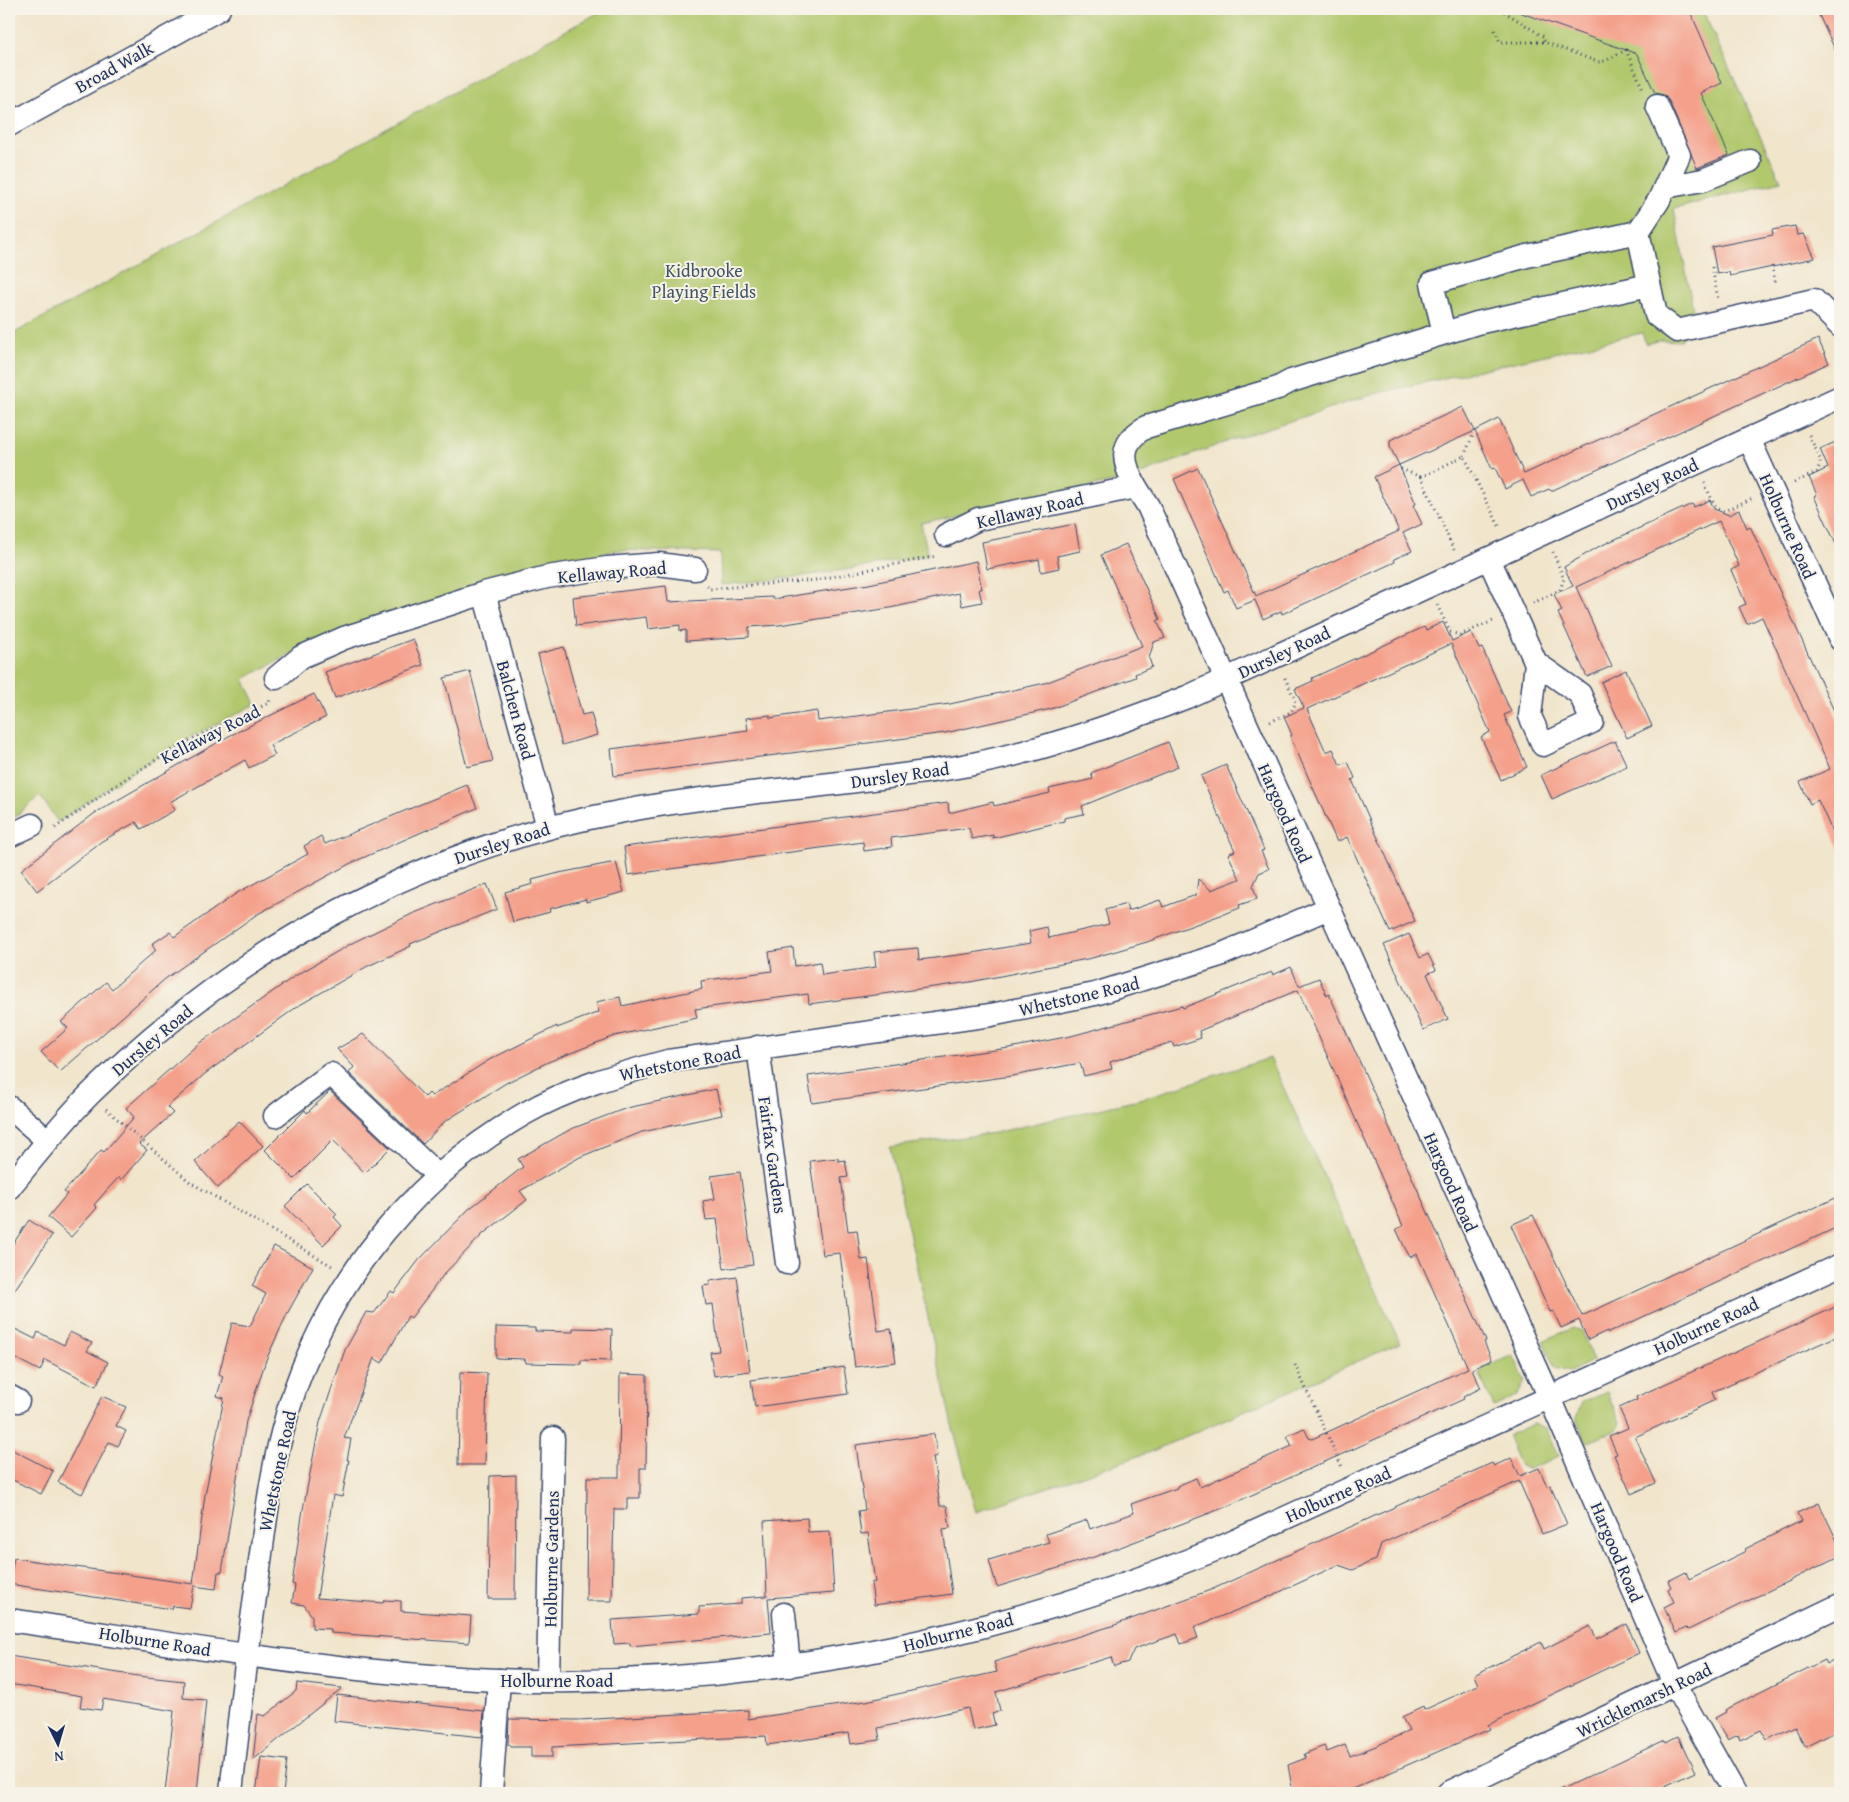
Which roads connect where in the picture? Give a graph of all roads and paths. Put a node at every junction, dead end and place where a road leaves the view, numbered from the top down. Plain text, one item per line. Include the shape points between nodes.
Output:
1 (219, 9) edge
2 (1500, 9) edge
3 (1495, 30) dead end
4 (1544, 42) junction
5 (1658, 106) joint
6 (9, 125) edge
7 (1750, 161) dead end
8 (1665, 186) junction
9 (1638, 232) junction
10 (1712, 268) dead end
11 (1649, 285) junction
12 (1716, 322) junction
13 (1840, 326) edge
14 (1444, 333) junction
15 (1840, 397) edge
16 (1800, 416) junction
17 (1473, 435) dead end
18 (1749, 439) junction
19 (1464, 456) junction
20 (1696, 464) junction
21 (1401, 468) dead end
22 (1421, 477) junction
23 (1136, 487) junction
24 (1773, 491) junction
25 (1503, 533) dead end
26 (1544, 533) junction
27 (946, 534) joint
28 (1456, 555) dead end
29 (1488, 559) junction
30 (696, 569) joint
31 (1428, 587) junction
32 (484, 593) junction
33 (1513, 612) junction
34 (1840, 639) edge
35 (1275, 657) junction
36 (1536, 663) dead end
37 (276, 678) joint
38 (1225, 679) junction
39 (1249, 732) junction
40 (32, 825) joint
41 (548, 827) junction
42 (9, 836) edge
43 (1329, 908) junction
44 (758, 1047) junction
45 (89, 1095) junction
46 (9, 1106) edge
47 (276, 1116) dead end
48 (47, 1140) junction
49 (438, 1176) junction
50 (9, 1188) edge
51 (787, 1262) dead end
52 (1840, 1264) edge
53 (350, 1277) junction
54 (1295, 1365) dead end
55 (1550, 1398) junction
56 (553, 1438) dead end
57 (1345, 1473) dead end
58 (1840, 1605) edge
59 (784, 1614) dead end
60 (9, 1620) edge
61 (247, 1655) junction
62 (788, 1666) junction
63 (499, 1680) junction
64 (548, 1680) junction
65 (1675, 1686) junction
66 (231, 1793) edge
67 (491, 1793) edge
68 (1448, 1793) edge
69 (1736, 1793) edge

1 - 6 street, Broad Walk
2 - 4 path via 1544,37
3 - 4 path via 1500,42
4 - 5 path via 1598,62 1626,50 1650,102
5 - 8 street via 1679,155
7 - 8 street via 1703,180
8 - 9 street
9 - 11 street
9 - 14 street via 1527,256 1432,284
10 - 12 path via 1720,306 1714,314
11 - 12 street via 1656,315 1677,331
11 - 14 street
12 - 13 street via 1814,300
14 - 23 street via 1291,381 1278,388 1146,427 1134,433 1124,453
15 - 16 street, Dursley Road
16 - 18 street, Dursley Road
16 - 24 path via 1821,461 1817,472
17 - 19 path
18 - 20 street, Dursley Road
18 - 24 street, Holburne Road
19 - 22 path
19 - 25 path
20 - 24 path via 1716,508 1724,511
20 - 26 street, Dursley Road
21 - 22 path
22 - 28 path
23 - 27 street, Kellaway Road via 978,519
23 - 38 street via 1148,506
24 - 34 street, Holburne Road
26 - 29 street, Dursley Road
26 - 33 path via 1564,579 1560,590
27 - 30 path via 936,557 816,580 709,589
29 - 31 street, Dursley Road
29 - 33 street
30 - 32 street, Kellaway Road via 658,564 607,568 547,577
31 - 33 path via 1450,632 1460,635
31 - 35 street, Dursley Road
32 - 37 street, Kellaway Road via 344,638 301,657
32 - 41 street, Balchen Road
33 - 36 street
35 - 38 street, Dursley Road
35 - 39 path via 1296,702 1291,712
37 - 40 path, Kellaway Road via 269,703 182,744 52,830
38 - 39 street, Hargood Road
38 - 41 street, Dursley Road via 1107,728 970,765 621,812
39 - 43 street, Hargood Road
40 - 42 street
41 - 45 street, Dursley Road via 481,848 415,874 288,938 198,1000
43 - 44 street, Whetstone Road via 1220,955 1095,994 991,1015
43 - 55 street, Hargood Road via 1478,1221
44 - 49 street, Whetstone Road via 668,1061 616,1074 565,1094 525,1113
44 - 51 street, Fairfax Gardens
45 - 48 street, Dursley Road
45 - 53 path via 190,1182
46 - 48 street
47 - 49 street via 331,1074
48 - 50 street, Dursley Road
49 - 53 street, Whetstone Road via 394,1221
52 - 55 street, Holburne Road
53 - 61 street, Whetstone Road via 318,1334 298,1381 282,1432 271,1485
54 - 57 path
55 - 62 street, Holburne Road via 1233,1542 1155,1574 943,1638
55 - 65 street, Hargood Road
56 - 64 street, Holburne Gardens
58 - 65 street, Wricklemarsh Road
59 - 62 street
60 - 61 street, Holburne Road
61 - 63 street, Holburne Road via 399,1674
61 - 66 street, Whetstone Road
62 - 64 street, Holburne Road via 625,1680
63 - 64 street, Holburne Road
63 - 67 street
65 - 68 street, Wricklemarsh Road
65 - 69 street, Hargood Road

